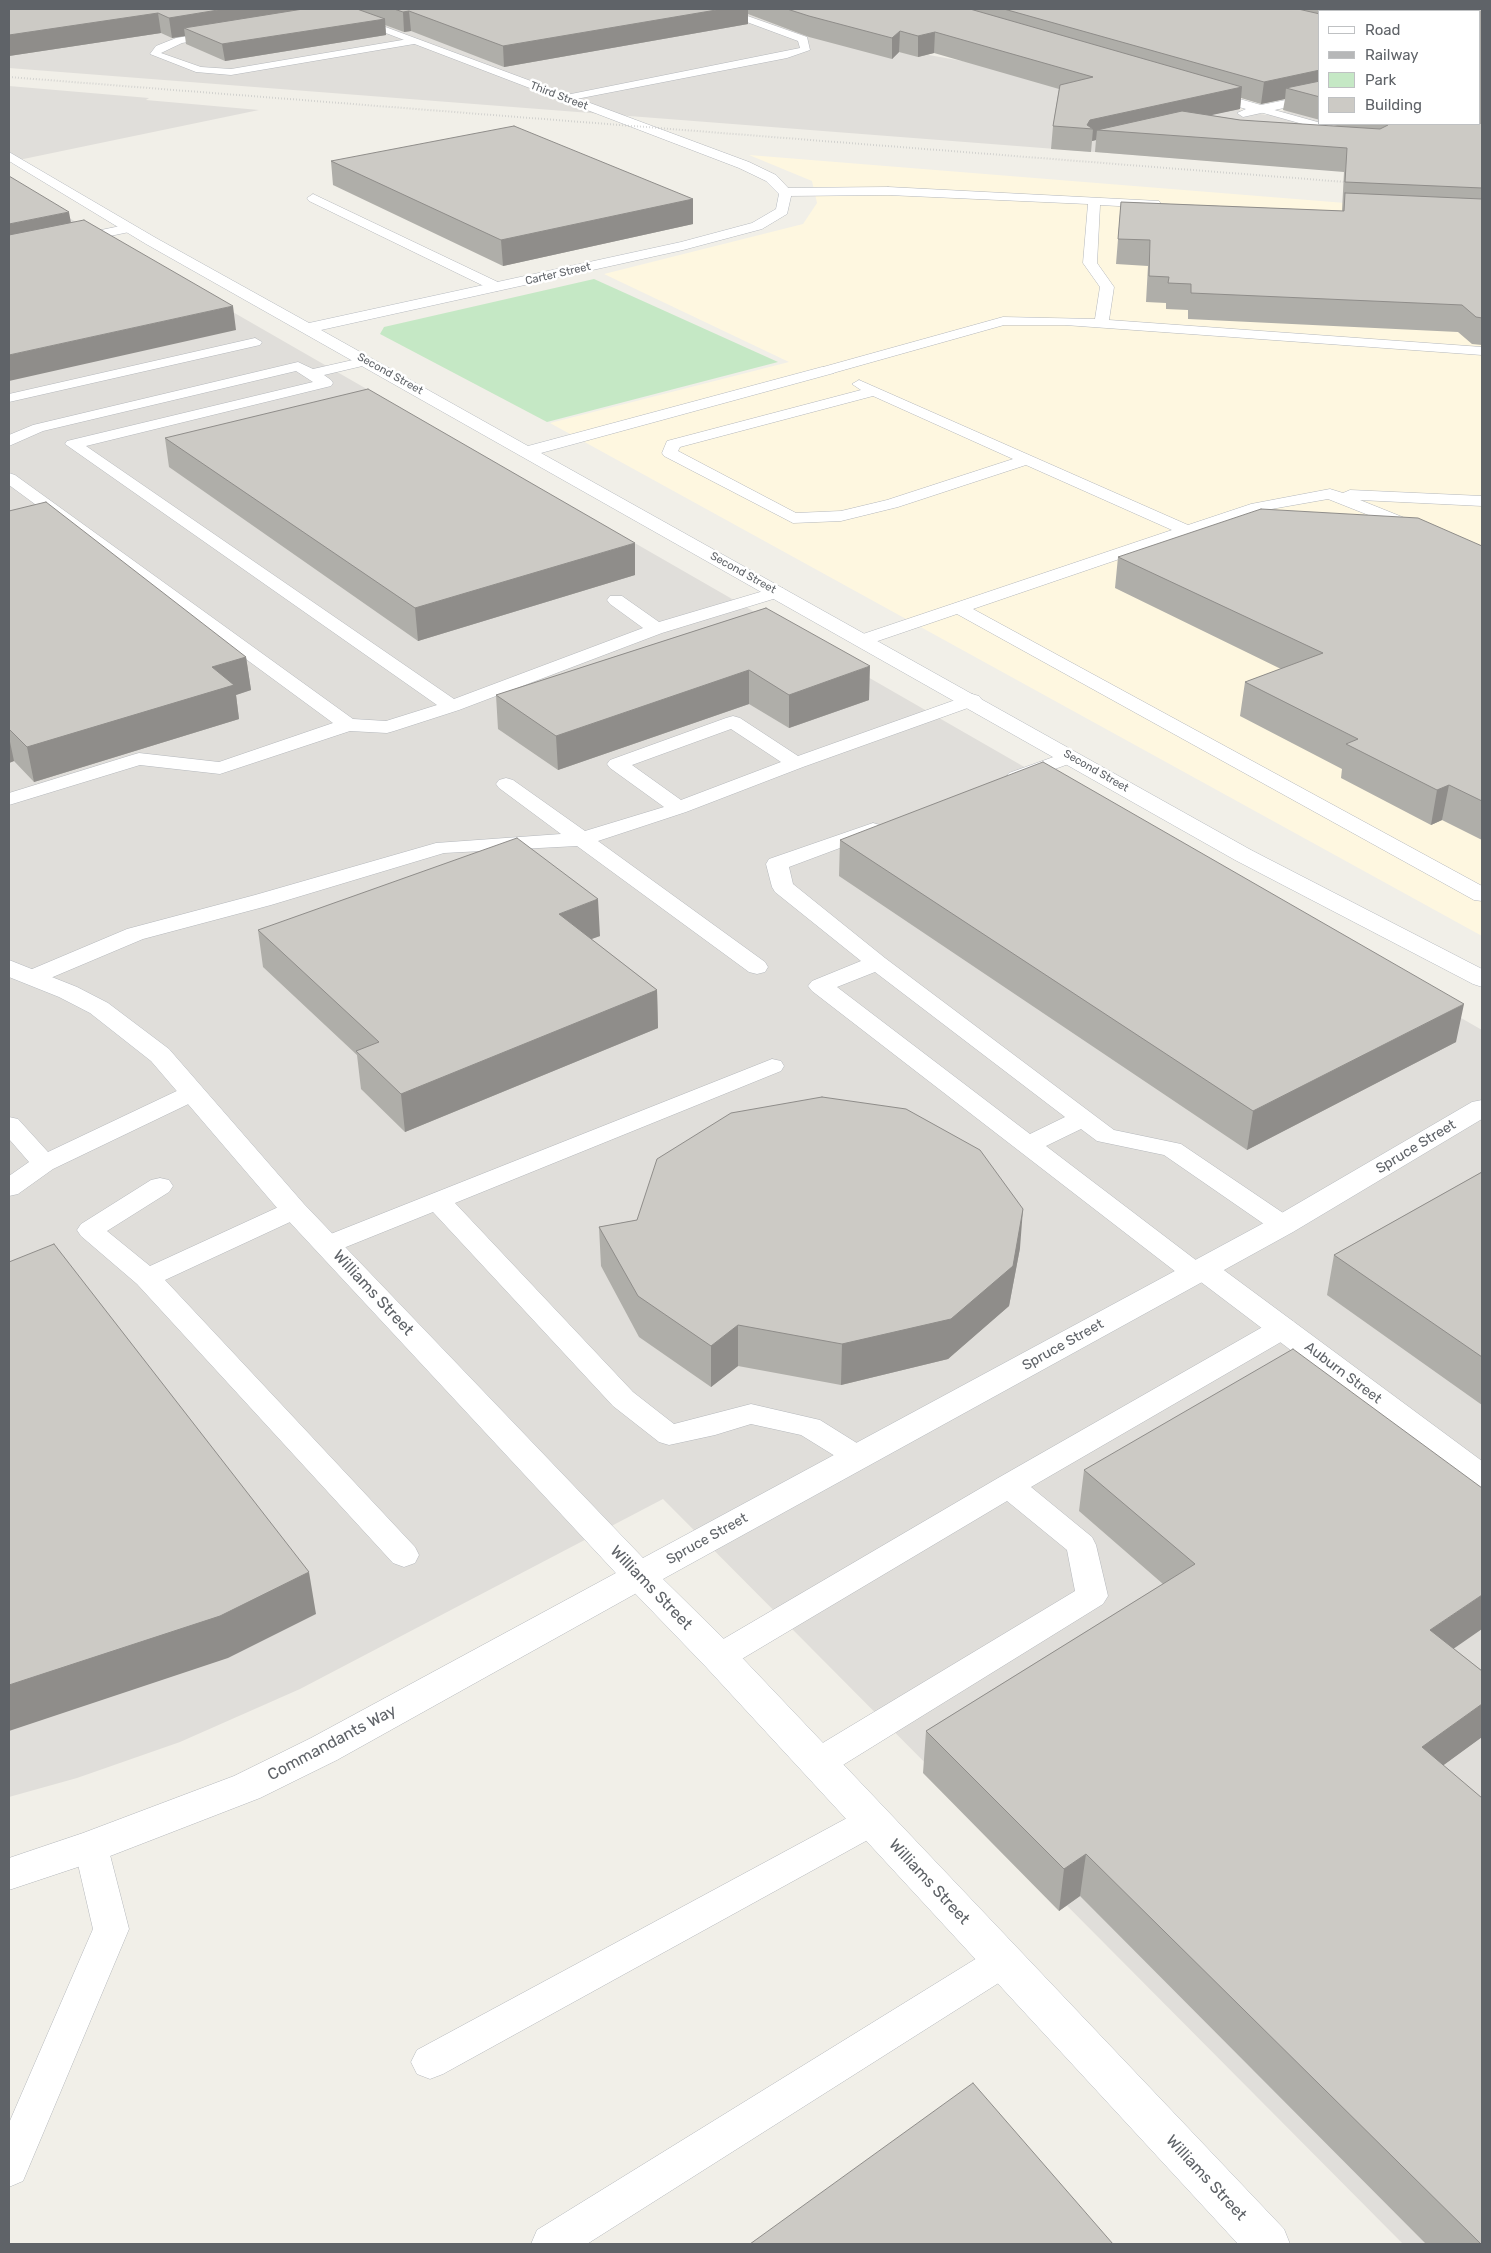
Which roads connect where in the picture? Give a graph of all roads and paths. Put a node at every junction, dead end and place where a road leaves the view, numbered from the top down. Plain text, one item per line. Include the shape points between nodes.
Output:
1 (326, 13) edge
2 (739, 16) dead end
3 (233, 32) edge
4 (414, 41) junction
5 (1194, 90) edge
6 (1318, 96) edge
7 (566, 98) junction
8 (1260, 110) junction
9 (1232, 116) edge
10 (1318, 125) edge
11 (1318, 125) edge
12 (1356, 144) edge
13 (9, 156) edge
14 (785, 192) junction
15 (313, 198) dead end
16 (1094, 201) junction
17 (1163, 204) edge
18 (130, 228) junction
19 (9, 253) edge
20 (497, 287) junction
21 (1101, 324) junction
22 (309, 328) junction
23 (255, 342) dead end
24 (1482, 351) edge
25 (366, 360) junction
26 (136, 369) junction
27 (828, 370) junction
28 (310, 374) junction
29 (875, 391) junction
30 (173, 395) junction
31 (14, 408) edge
32 (38, 428) junction
33 (9, 441) edge
34 (72, 444) junction
35 (526, 452) junction
36 (1027, 459) junction
37 (9, 478) edge
38 (1330, 494) junction
39 (1482, 502) edge
40 (1188, 531) junction
41 (1482, 555) edge
42 (777, 592) junction
43 (616, 600) dead end
44 (959, 608) junction
45 (656, 629) junction
46 (863, 640) junction
47 (972, 700) junction
48 (452, 706) junction
49 (348, 725) junction
50 (1070, 757) junction
51 (796, 763) junction
52 (506, 784) dead end
53 (997, 784) edge
54 (9, 799) edge
55 (679, 808) junction
56 (896, 821) edge
57 (581, 839) junction
58 (1482, 894) edge
59 (877, 963) junction
60 (757, 968) dead end
61 (21, 972) edge
62 (1482, 979) edge
63 (772, 1066) dead end
64 (192, 1093) junction
65 (1482, 1108) edge
66 (1083, 1118) junction
67 (9, 1124) edge
68 (1028, 1145) junction
69 (44, 1163) junction
70 (160, 1186) dead end
71 (9, 1188) edge
72 (438, 1201) junction
73 (294, 1210) junction
74 (1283, 1225) junction
75 (328, 1245) junction
76 (1199, 1271) junction
77 (148, 1278) junction
78 (1283, 1328) junction
79 (858, 1457) junction
80 (1482, 1478) edge
81 (1009, 1486) junction
82 (404, 1556) dead end
83 (639, 1576) junction
84 (719, 1657) junction
85 (818, 1763) junction
86 (872, 1821) junction
87 (91, 1847) junction
88 (9, 1874) edge
89 (1003, 1961) junction
90 (430, 2062) dead end
91 (9, 2168) edge
92 (550, 2244) edge
93 (1268, 2244) edge

1 - 4 main road, Third Street via 342,14
2 - 7 lane via 803,39 805,50
3 - 4 lane via 180,40 160,48 155,54 200,70 231,72
4 - 7 main road, Third Street
5 - 8 main road
6 - 8 main road
7 - 14 main road, Third Street via 744,166 771,178
8 - 9 main road
8 - 11 lane
10 - 12 lane via 1349,133
13 - 18 main road, Second Street
14 - 16 lane via 888,191
14 - 20 main road, Carter Street via 782,211 757,226 683,246
15 - 20 lane
16 - 17 lane
16 - 21 lane via 1090,263 1107,287
18 - 19 lane
18 - 22 main road, Second Street
20 - 22 main road, Carter Street
21 - 24 lane
21 - 27 lane via 1004,321
22 - 25 main road, Second Street
23 - 26 lane
25 - 28 lane
25 - 35 main road, Second Street
26 - 30 lane
26 - 31 lane
27 - 29 lane
27 - 35 main road
28 - 30 lane via 298,366
28 - 34 lane via 326,383
29 - 36 lane
29 - 36 lane via 673,444 670,453 793,518 841,516 892,504
30 - 32 lane
31 - 32 lane
32 - 33 lane
32 - 34 lane
34 - 48 lane
35 - 42 main road, Second Street
36 - 40 lane
37 - 49 lane
38 - 39 lane
38 - 40 lane via 1257,507
38 - 41 lane
40 - 44 lane
42 - 45 lane
42 - 46 main road, Second Street
43 - 45 lane
44 - 46 lane
44 - 58 lane
45 - 48 lane
46 - 47 main road, Second Street
47 - 50 main road, Second Street
47 - 51 lane
48 - 49 lane via 387,728
49 - 54 lane via 220,768 139,759
50 - 53 lane
50 - 62 main road, Second Street via 1243,854
51 - 55 lane
51 - 55 lane via 733,722 617,764
52 - 57 lane
55 - 57 lane
56 - 59 lane via 777,864 783,887
57 - 60 lane
57 - 61 lane via 443,847 135,934
59 - 66 lane
59 - 68 lane via 820,986
61 - 64 main road, Williams Street via 99,1008 160,1056
63 - 72 lane
64 - 69 lane
64 - 73 main road, Williams Street
65 - 74 main road, Spruce Street
66 - 68 lane
66 - 74 lane via 1106,1136 1172,1149
67 - 69 lane
68 - 76 lane
69 - 71 lane
70 - 77 lane via 90,1230
72 - 75 lane
72 - 79 lane via 623,1399 669,1435 751,1414 810,1427
73 - 75 main road, Williams Street
73 - 77 lane
74 - 76 main road, Spruce Street
75 - 83 main road, Williams Street
76 - 78 main road, Auburn Street
76 - 79 main road, Spruce Street
77 - 82 lane
78 - 80 main road, Auburn Street
78 - 81 lane
79 - 83 main road, Spruce Street
81 - 84 lane
81 - 85 lane via 1081,1545 1092,1596
83 - 84 main road, Williams Street
83 - 87 main road, Commandants Way via 324,1749 255,1783
84 - 85 main road, Williams Street
85 - 86 main road, Williams Street
86 - 89 main road, Williams Street
86 - 90 lane
87 - 88 main road, Commandants Way
87 - 91 lane via 111,1929
89 - 92 lane
89 - 93 main road, Williams Street

